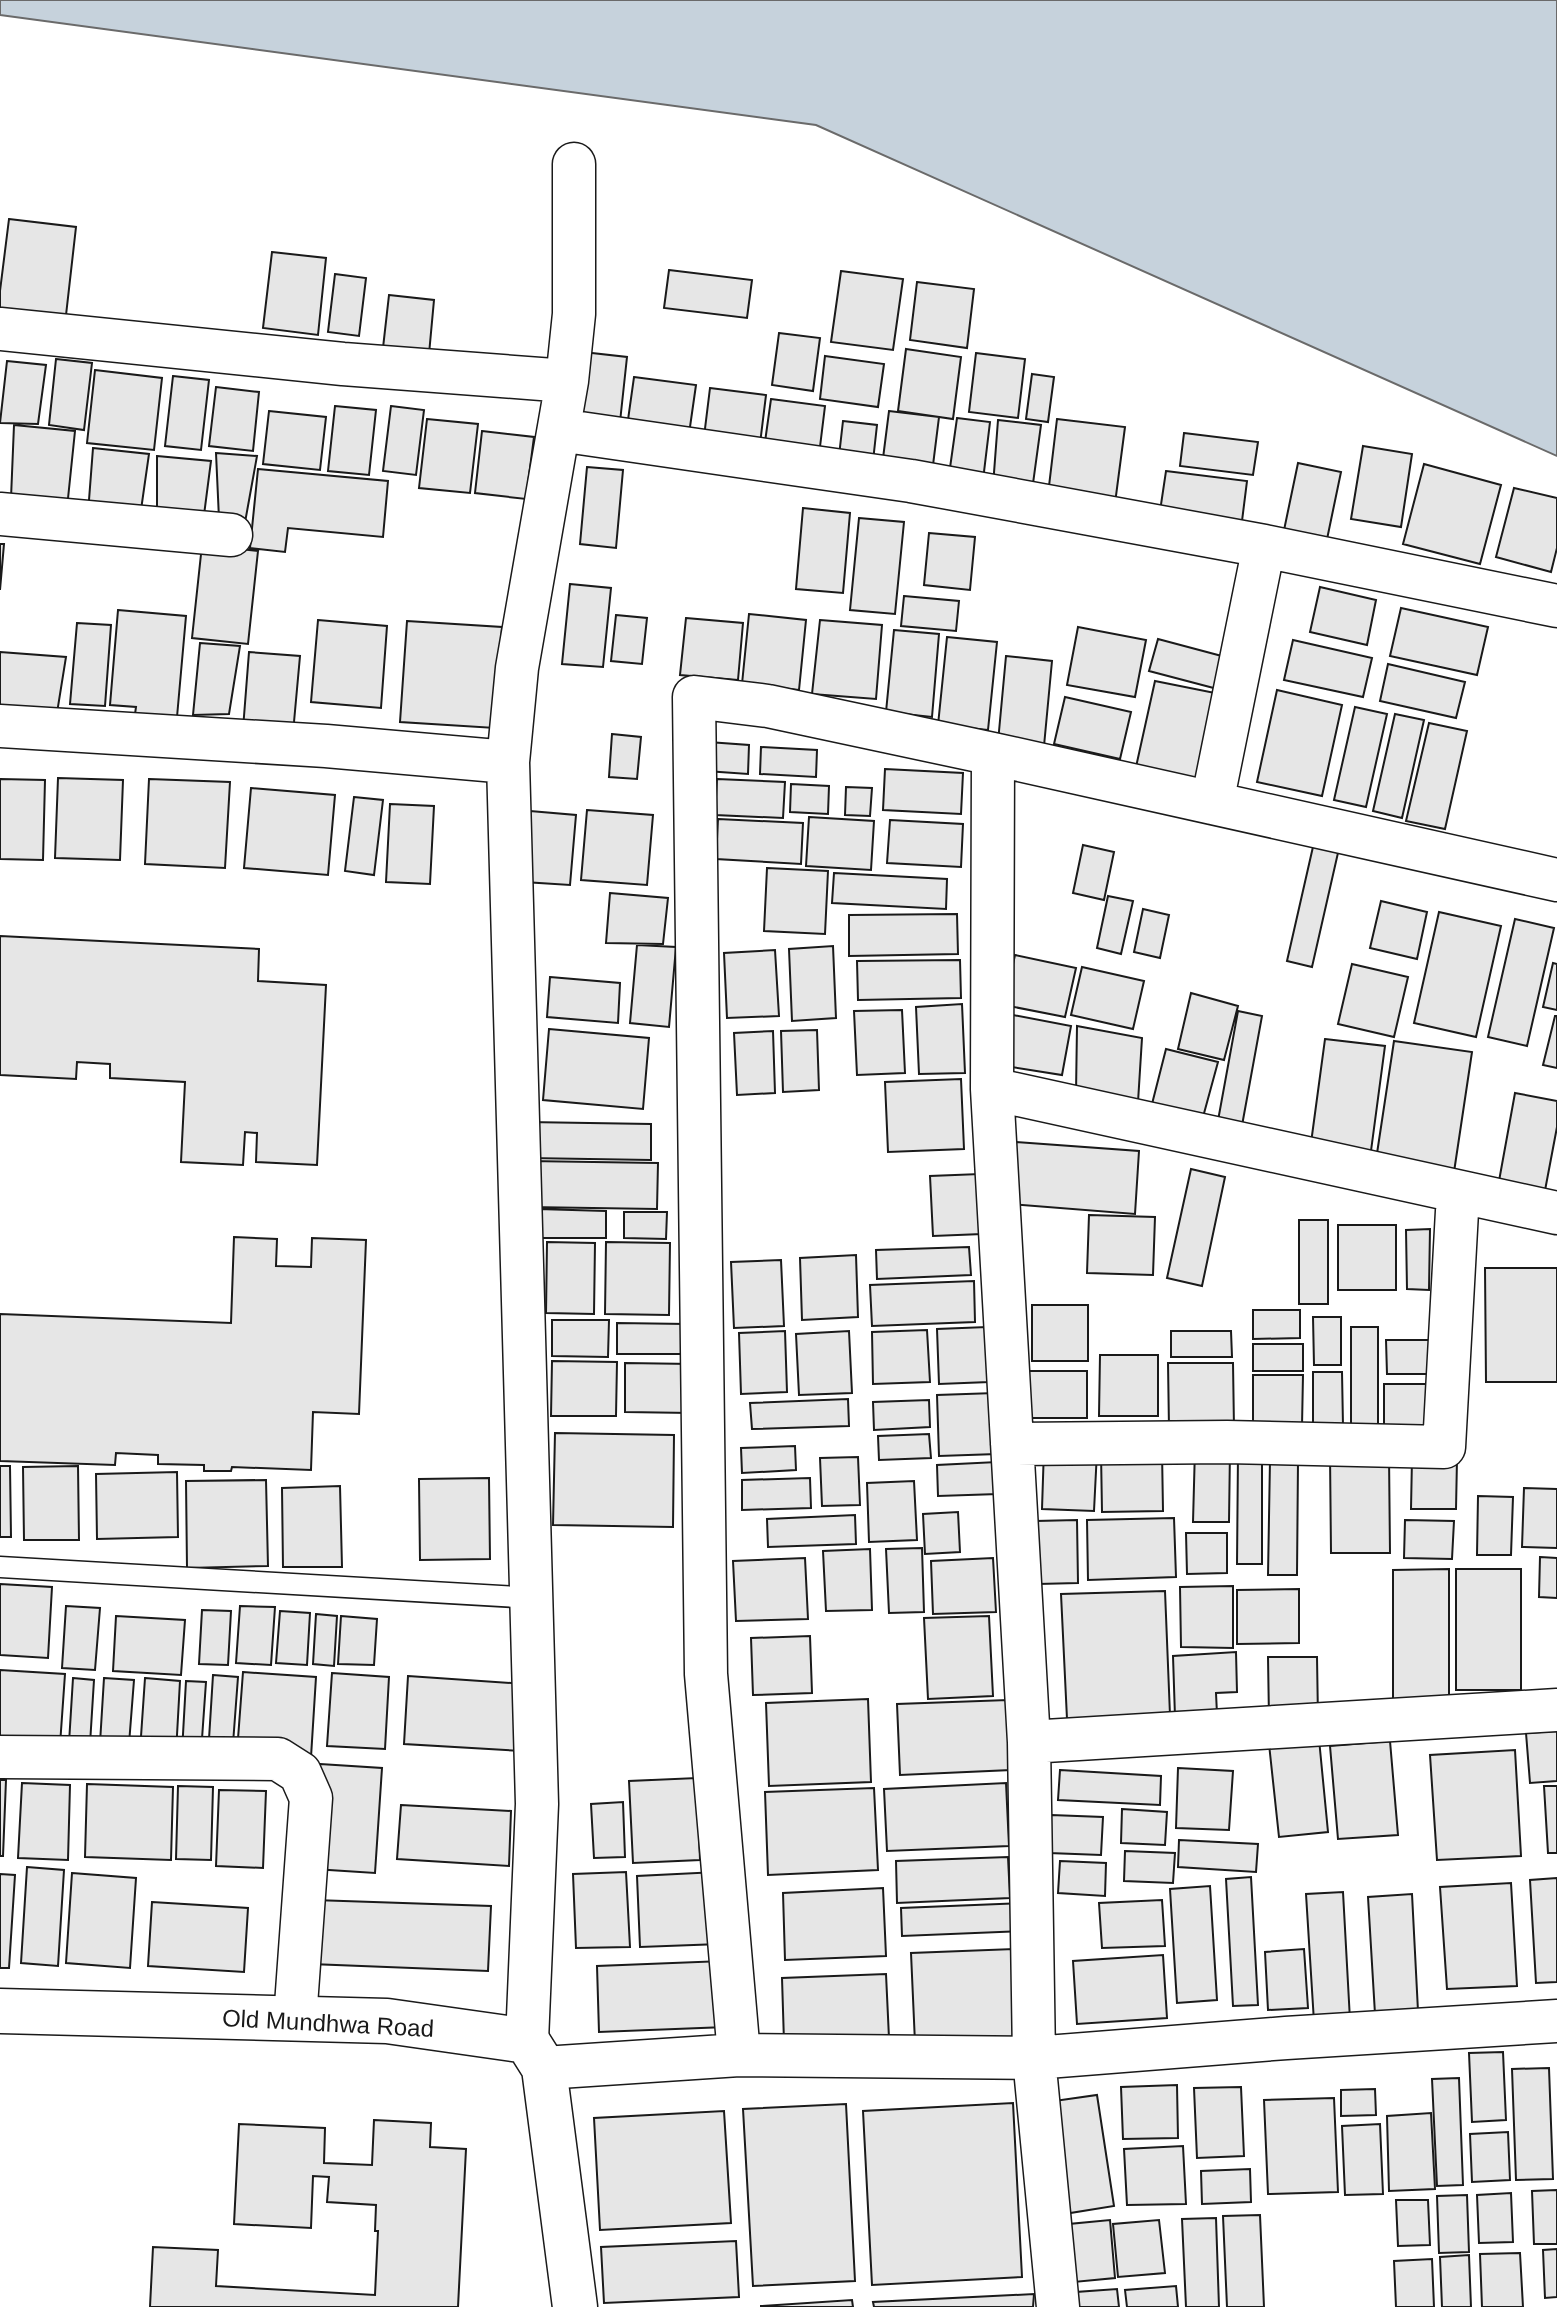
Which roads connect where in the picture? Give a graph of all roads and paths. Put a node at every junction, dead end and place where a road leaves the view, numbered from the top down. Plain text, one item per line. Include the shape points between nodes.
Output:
1 (574, 164) dead end
2 (0, 329) edge
3 (567, 381) junction
4 (559, 430) junction
5 (0, 514) edge
6 (231, 535) dead end
7 (1264, 546) junction
8 (1557, 606) edge
9 (0, 726) edge
10 (993, 754) junction
11 (508, 762) junction
12 (1212, 803) junction
13 (1557, 880) edge
14 (992, 1089) junction
15 (1458, 1193) junction
16 (1557, 1213) edge
17 (1012, 1444) junction
18 (0, 1567) edge
19 (534, 1598) junction
20 (1557, 1710) edge
21 (1029, 1742) junction
22 (0, 1757) edge
23 (0, 2011) edge
24 (295, 2019) junction
25 (1557, 2021) edge
26 (535, 2055) junction
27 (739, 2055) junction
28 (1034, 2058) junction
29 (575, 2307) edge
30 (1058, 2307) edge

1 - 3 street via 574,314
2 - 3 street
3 - 4 street
4 - 7 street via 911,481
4 - 11 street via 517,668
5 - 6 street
7 - 8 street
7 - 12 street
9 - 11 street
10 - 12 street
10 - 14 street
10 - 27 street via 768,706 694,697 706,1674
11 - 19 street
12 - 13 street
14 - 15 street
14 - 17 street
15 - 16 street
15 - 17 street via 1444,1447
17 - 21 street
18 - 19 lane
19 - 26 street
20 - 21 street
21 - 28 street
22 - 24 street via 278,1759 300,1773 311,1798
23 - 24 street, Old Mundhwa Road
24 - 26 street, Old Mundhwa Road via 387,2021
25 - 28 street
26 - 27 street
26 - 29 street
27 - 28 street
28 - 30 street

